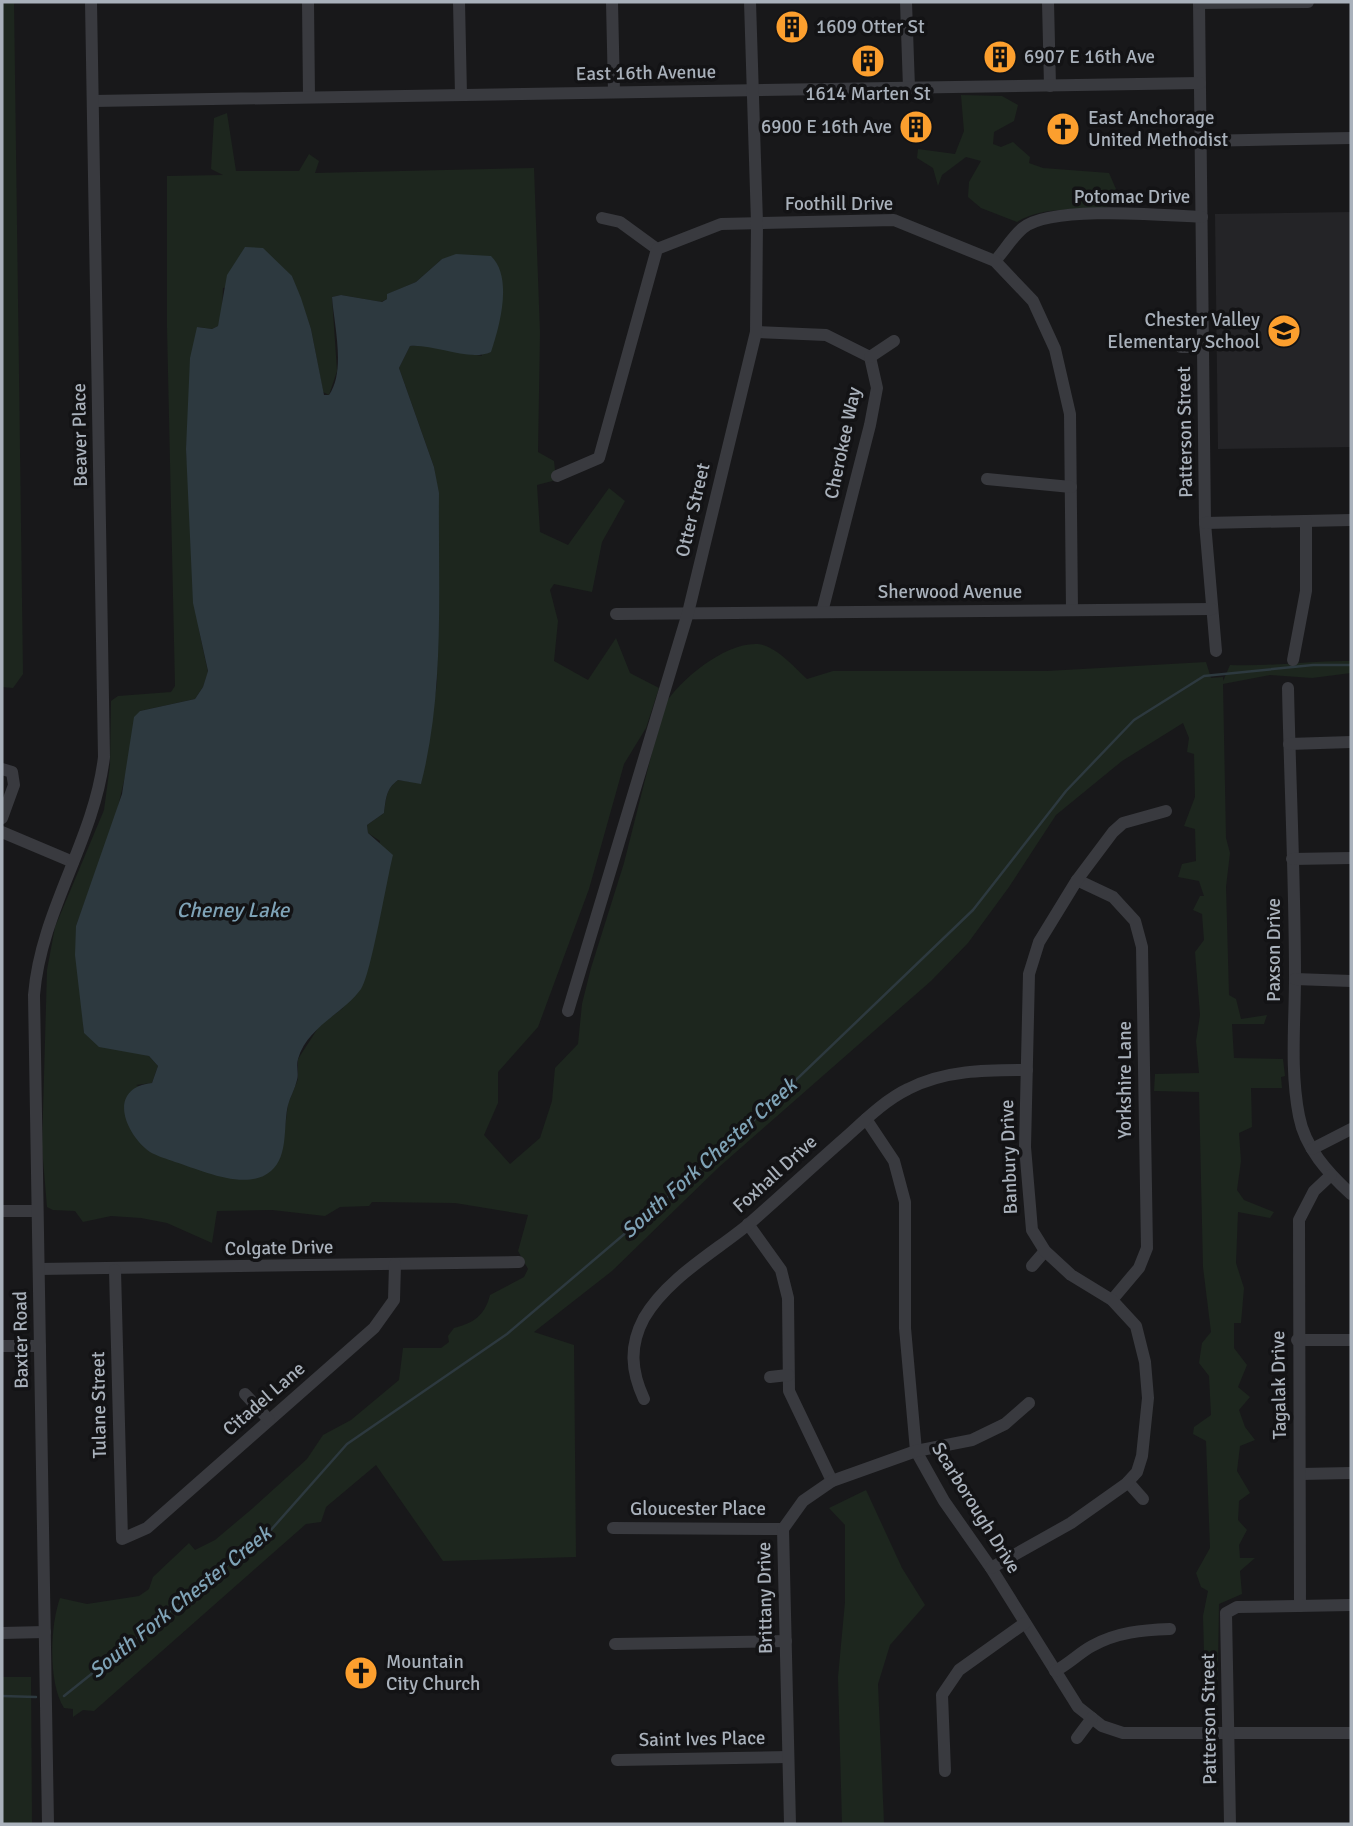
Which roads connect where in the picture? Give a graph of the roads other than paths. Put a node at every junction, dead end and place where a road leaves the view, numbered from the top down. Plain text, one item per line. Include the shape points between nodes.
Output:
1 (92, 2) edge
2 (308, 2) edge
3 (459, 2) edge
4 (612, 2) edge
5 (750, 2) edge
6 (906, 2) edge
7 (1048, 2) edge
8 (1199, 2) edge
9 (1308, 2) edge
10 (1200, 83) junction
11 (1049, 86) junction
12 (909, 88) junction
13 (752, 90) junction
14 (614, 92) junction
15 (461, 95) junction
16 (309, 97) junction
17 (93, 101) junction
18 (1351, 138) edge
19 (1201, 141) junction
20 (1202, 217) junction
21 (601, 218) dead end
22 (757, 223) junction
23 (657, 248) junction
24 (995, 261) junction
25 (755, 332) junction
26 (894, 341) dead end
27 (1181, 347) dead end
28 (1203, 347) junction
29 (870, 357) junction
30 (557, 476) dead end
31 (987, 479) dead end
32 (1071, 487) junction
33 (1351, 520) edge
34 (1306, 521) junction
35 (1205, 523) junction
36 (1212, 608) junction
37 (1072, 610) junction
38 (822, 612) junction
39 (688, 613) junction
40 (616, 614) dead end
41 (1216, 651) dead end
42 (1293, 660) dead end
43 (1288, 688) dead end
44 (1351, 743) edge
45 (1289, 744) junction
46 (7, 771) edge
47 (1166, 811) dead end
48 (2, 818) edge
49 (2, 832) edge
50 (1351, 858) edge
51 (1292, 859) junction
52 (74, 862) junction
53 (1077, 880) junction
54 (1295, 979) junction
55 (1351, 981) edge
56 (568, 1011) dead end
57 (1027, 1070) junction
58 (866, 1119) junction
59 (1351, 1129) edge
60 (1312, 1150) junction
61 (1331, 1175) junction
62 (1351, 1195) edge
63 (2, 1211) edge
64 (37, 1211) junction
65 (748, 1224) junction
66 (1045, 1251) junction
67 (519, 1262) dead end
68 (395, 1264) junction
69 (1032, 1266) dead end
70 (39, 1269) junction
71 (115, 1270) junction
72 (1112, 1300) junction
73 (1297, 1340) junction
74 (1351, 1340) edge
75 (2, 1346) edge
76 (40, 1346) junction
77 (788, 1375) junction
78 (769, 1377) dead end
79 (244, 1394) dead end
80 (644, 1399) dead end
81 (1029, 1403) dead end
82 (269, 1420) junction
83 (916, 1451) junction
84 (1351, 1473) edge
85 (1301, 1474) junction
86 (832, 1481) junction
87 (1128, 1482) junction
88 (1143, 1499) dead end
89 (613, 1528) dead end
90 (783, 1529) junction
91 (122, 1539) joint
92 (991, 1568) junction
93 (1351, 1605) edge
94 (1300, 1606) junction
95 (1025, 1623) junction
96 (1170, 1629) dead end
97 (44, 1632) junction
98 (2, 1633) edge
99 (786, 1641) junction
100 (615, 1644) dead end
101 (1055, 1671) junction
102 (1092, 1718) junction
103 (1351, 1733) edge
104 (1228, 1734) junction
105 (1077, 1738) dead end
106 (788, 1757) junction
107 (617, 1760) dead end
108 (945, 1771) dead end
109 (48, 1824) edge
110 (790, 1824) edge
111 (1230, 1824) edge

1 - 17 street, Beaver Place
2 - 16 street
3 - 15 street
4 - 14 street
5 - 13 street, Otter Street
6 - 12 street
7 - 11 street
8 - 9 street
8 - 10 street, Patterson Street
10 - 11 street, East 16th Avenue
10 - 19 street, Patterson Street
11 - 12 street, East 16th Avenue
12 - 13 street, East 16th Avenue
13 - 14 street, East 16th Avenue
13 - 22 street, Otter Street
14 - 15 street, East 16th Avenue
15 - 16 street, East 16th Avenue
16 - 17 street, East 16th Avenue
17 - 52 street, Beaver Place via 104,757 96,806
18 - 19 street
19 - 20 street, Patterson Street
20 - 24 street, Potomac Drive via 1101,213 1051,218 1024,226
20 - 28 street, Patterson Street
21 - 23 street via 620,222
22 - 23 street, Foothill Drive via 721,224
22 - 24 street, Foothill Drive via 894,220
22 - 25 street, Otter Street
23 - 30 street via 599,458
24 - 32 street, Foothill Drive via 1033,301 1055,349 1070,414
25 - 29 street via 826,335
25 - 39 street, Otter Street
26 - 29 street
27 - 28 street
28 - 35 street, Patterson Street
29 - 38 street, Cherokee Way via 877,388
31 - 32 street
32 - 37 street, Foothill Drive
33 - 34 street
34 - 35 street
34 - 42 street via 1306,591
35 - 36 street, Patterson Street
36 - 37 street, Sherwood Avenue
36 - 41 street, Patterson Street
37 - 38 street, Sherwood Avenue
38 - 39 street, Sherwood Avenue
39 - 40 street, Sherwood Avenue
39 - 56 street, Otter Street
43 - 45 street, Paxson Drive
44 - 45 street
45 - 51 street, Paxson Drive
46 - 48 street via 14,785
47 - 53 street, Banbury Drive via 1123,824
49 - 52 street
50 - 51 street
51 - 54 street, Paxson Drive
52 - 64 street, Baxter Road via 46,930 36,973
53 - 57 street, Banbury Drive via 1032,957
53 - 72 street, Yorkshire Lane via 1113,897 1135,921 1144,976 1147,1248 1139,1268
54 - 55 street
54 - 60 street, Paxson Drive via 1292,1037 1299,1117
57 - 58 street, Foxhall Drive via 938,1076 905,1090
57 - 66 street, Banbury Drive via 1029,1211 1032,1230
58 - 65 street, Foxhall Drive
58 - 83 street, Scarborough Drive via 894,1161 905,1202 905,1328
59 - 60 street
60 - 61 street, Paxson Drive
61 - 62 street, Paxson Drive
61 - 73 street, Tagalak Drive via 1314,1191 1298,1220
63 - 64 street
64 - 70 street, Baxter Road
65 - 77 street via 781,1270 788,1298
65 - 80 street, Foxhall Drive via 667,1290 645,1316 632,1344 634,1378
66 - 69 street
66 - 72 street, Banbury Drive via 1071,1275
67 - 68 street, Colgate Drive
68 - 71 street, Colgate Drive
68 - 82 street, Citadel Lane via 394,1300 374,1328
70 - 71 street, Colgate Drive
70 - 76 street, Baxter Road
71 - 91 street, Tulane Street
72 - 87 street, Banbury Drive via 1136,1326 1145,1362 1147,1424 1137,1472
73 - 74 street
73 - 85 street, Tagalak Drive
75 - 76 street
76 - 97 street, Baxter Road
77 - 78 street
77 - 86 street via 789,1391
79 - 82 street
81 - 83 street, Brittany Drive via 1005,1424 972,1440
82 - 91 street, Citadel Lane via 147,1528
83 - 86 street, Brittany Drive
83 - 92 street, Scarborough Drive
84 - 85 street
85 - 94 street, Tagalak Drive
86 - 90 street, Brittany Drive via 803,1502
87 - 88 street
87 - 92 street, Banbury Drive via 1071,1523
89 - 90 street, Gloucester Place
90 - 99 street, Brittany Drive
92 - 95 street, Scarborough Drive
93 - 94 street
94 - 104 street, Patterson Street via 1237,1607 1226,1613
95 - 101 street, Scarborough Drive
95 - 108 street via 960,1670 942,1695
96 - 101 street via 1136,1630 1113,1637
97 - 98 street
97 - 109 street, Baxter Road
99 - 100 street
99 - 106 street, Brittany Drive
101 - 102 street, Scarborough Drive via 1078,1707
102 - 104 street, Scarborough Drive via 1123,1733
102 - 105 street
103 - 104 street, Scarborough Drive
104 - 111 street, Patterson Street
106 - 107 street, Saint Ives Place
106 - 110 street, Brittany Drive

